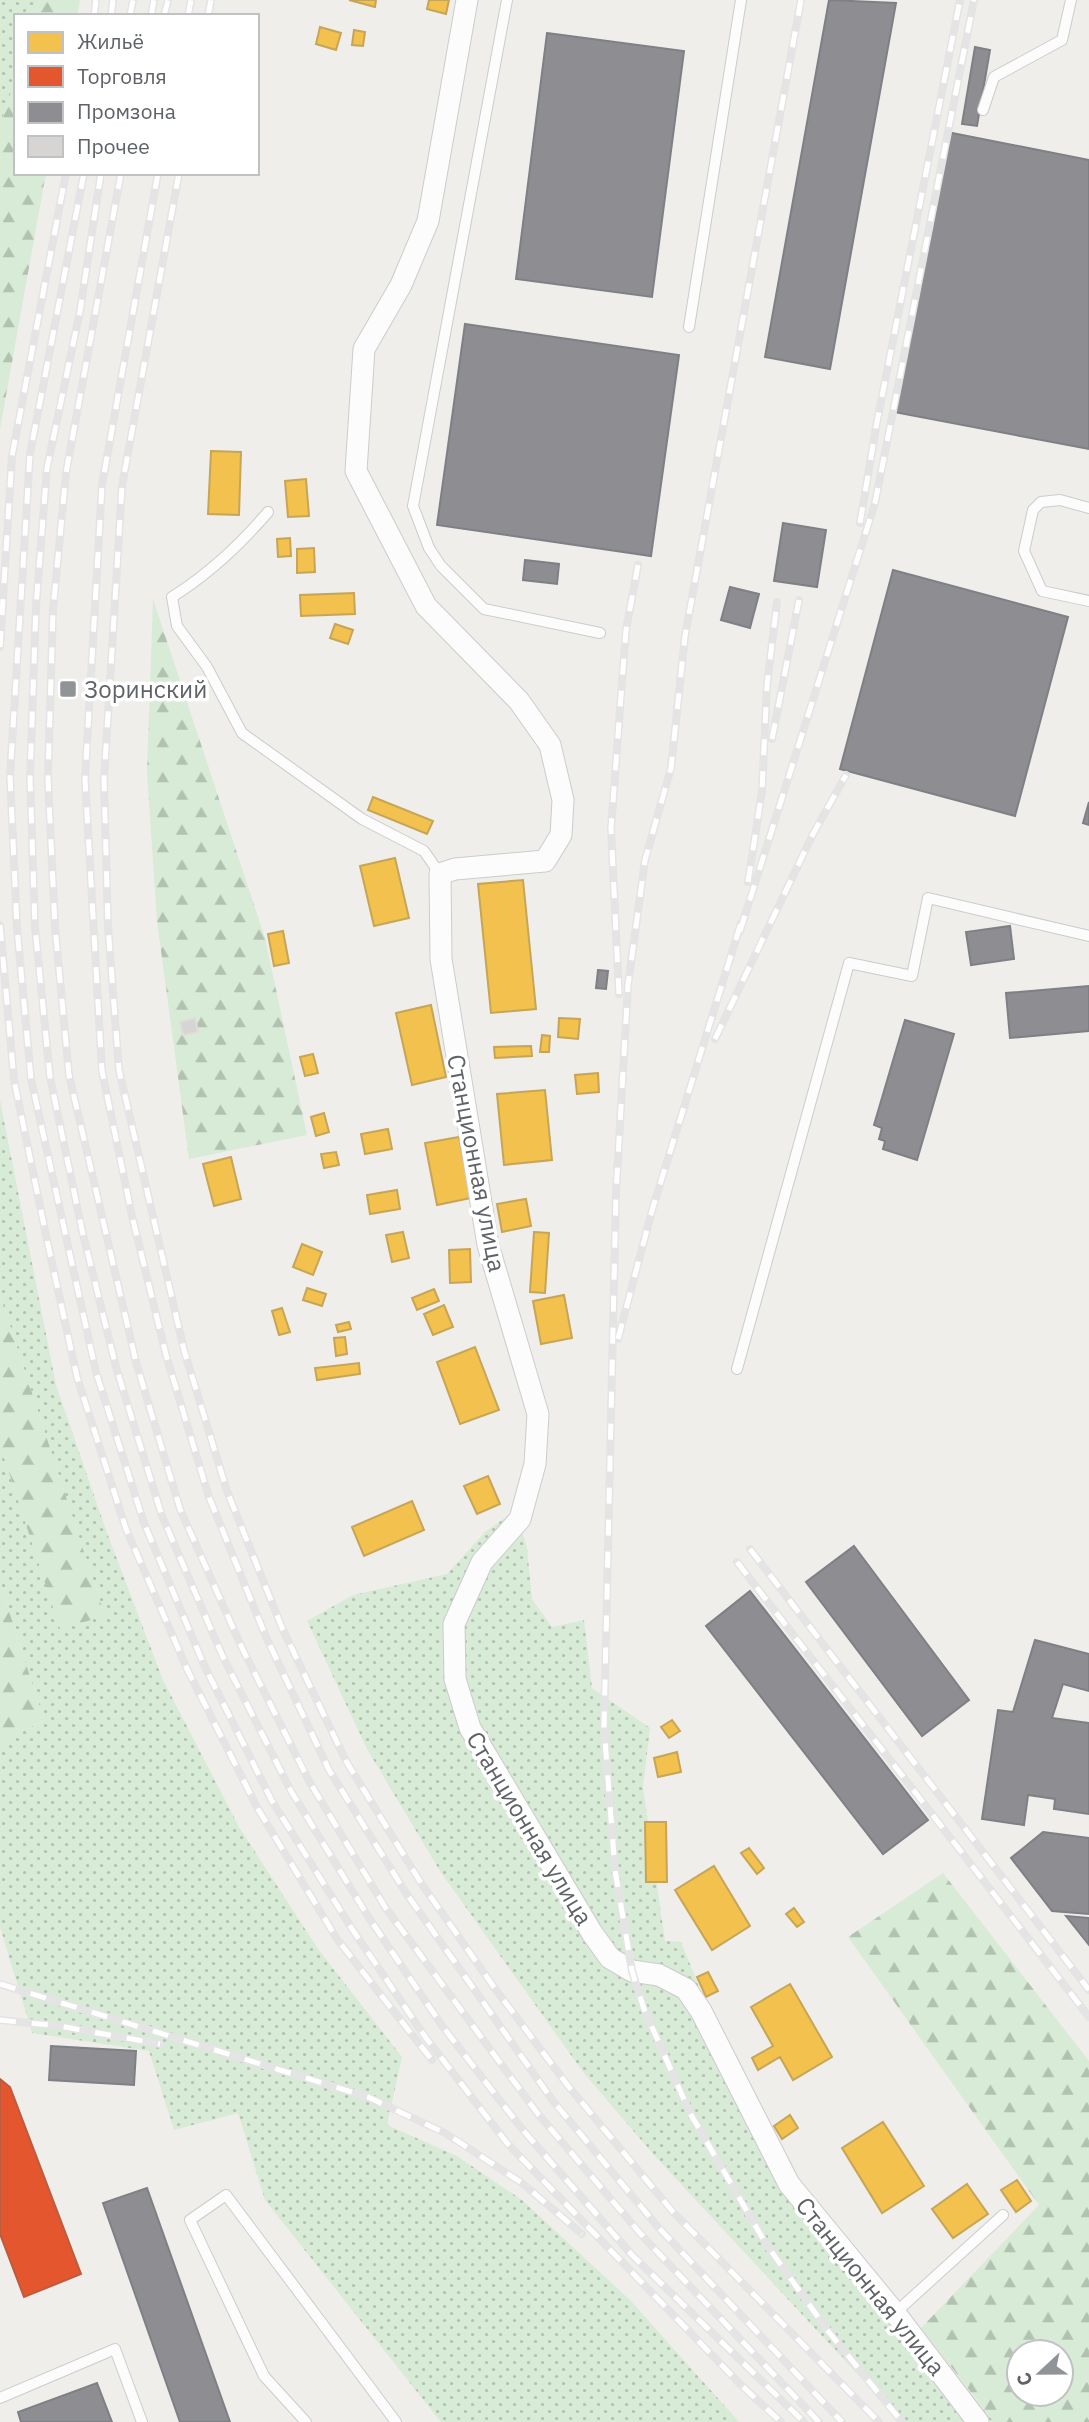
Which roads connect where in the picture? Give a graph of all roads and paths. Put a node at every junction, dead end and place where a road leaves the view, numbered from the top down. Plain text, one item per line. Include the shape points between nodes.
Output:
1 (467, 0) edge
2 (507, 0) edge
3 (741, 0) edge
4 (1071, 0) edge
5 (983, 110) dead end
6 (689, 327) dead end
7 (1089, 508) edge
8 (268, 512) dead end
9 (1089, 601) edge
10 (600, 633) dead end
11 (440, 874) junction
12 (1089, 936) edge
13 (737, 1369) dead end
14 (1003, 2215) dead end
15 (895, 2313) junction
16 (0, 2398) edge
17 (142, 2422) edge
18 (306, 2422) edge
19 (396, 2422) edge
20 (978, 2422) edge

1 - 11 street via 428,221 401,285 364,349 356,471 426,606 519,701 550,745 563,800 561,835 545,861
2 - 10 lane via 413,506 441,566 484,609
3 - 6 lane
4 - 5 lane via 1062,40 994,77
7 - 9 lane via 1060,500 1041,502 1033,510 1024,551 1042,591
8 - 11 lane via 233,553 172,597 177,626 242,733 362,819 424,851
11 - 15 street, Станционная улица via 441,959 488,1245 538,1414 535,1464 520,1519 482,1562 454,1624 455,1679 470,1728 610,1958 632,1971 659,1975 685,1989 701,2011 789,2184
12 - 13 lane via 928,898 912,976 849,963
14 - 15 lane
15 - 20 street, Станционная улица
16 - 17 lane via 115,2349
18 - 19 lane via 264,2376 190,2220 226,2195

